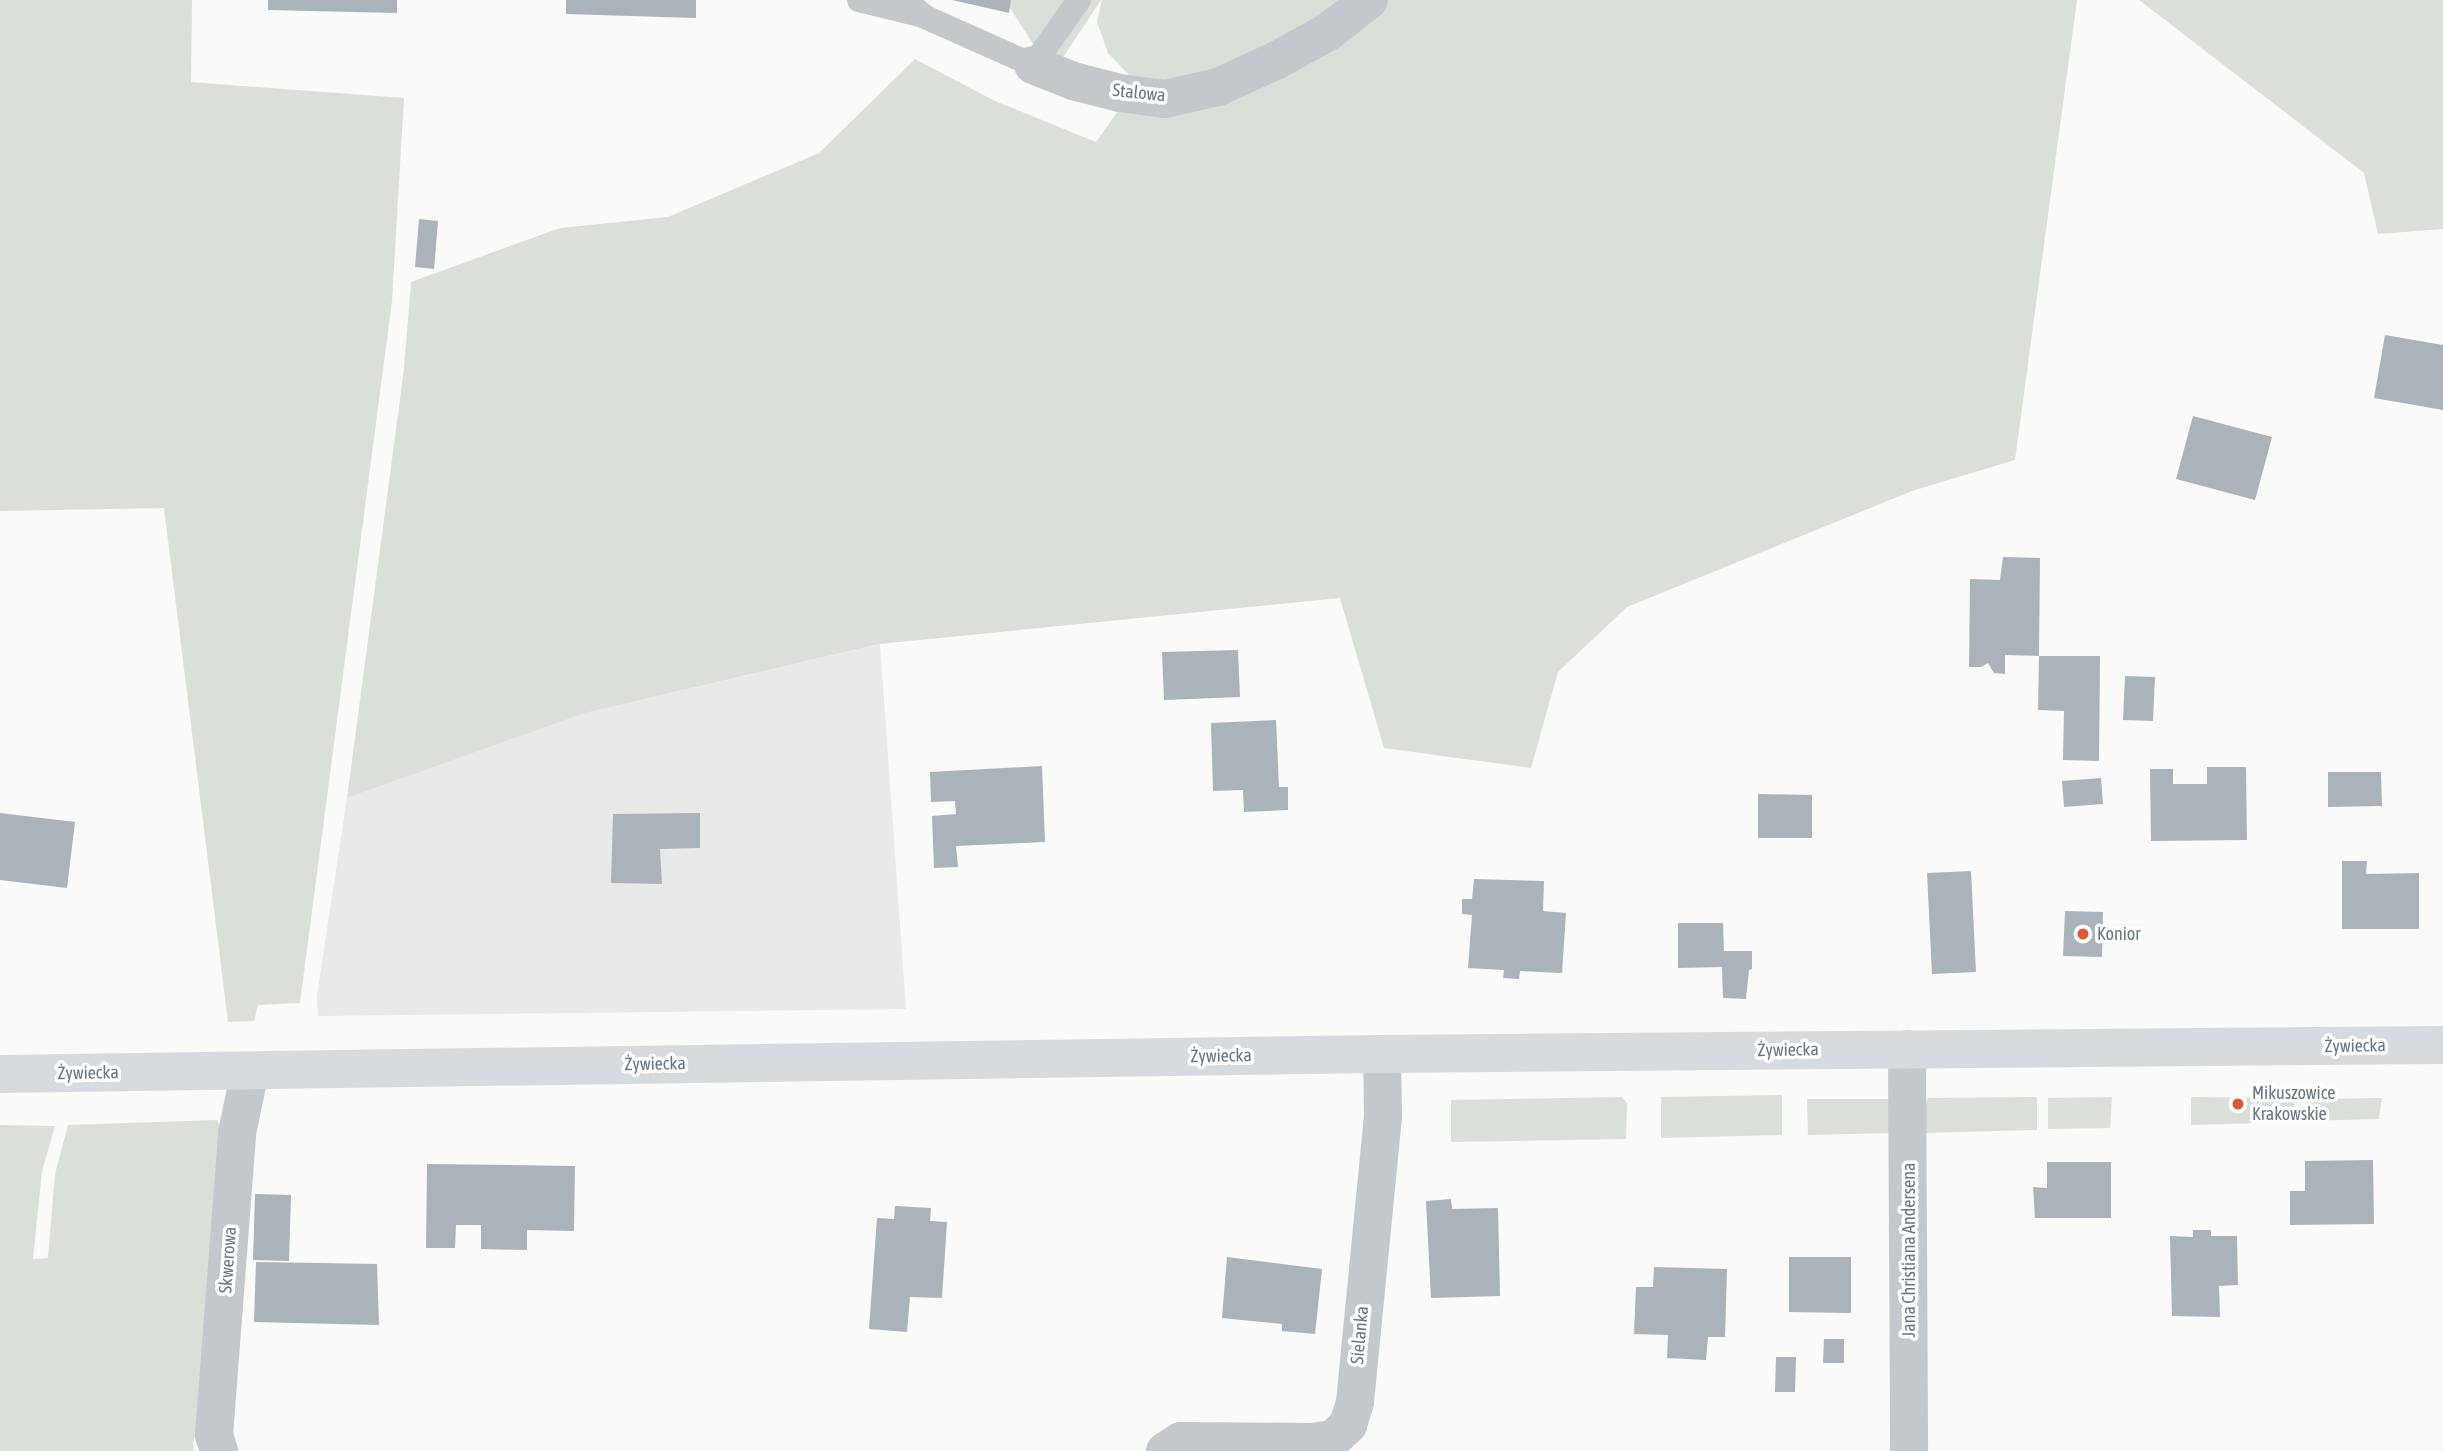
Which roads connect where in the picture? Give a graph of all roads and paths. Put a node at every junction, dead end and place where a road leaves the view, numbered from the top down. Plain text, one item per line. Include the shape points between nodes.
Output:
1 (859, 0) edge
2 (905, 0) edge
3 (1079, 0) edge
4 (1369, 0) edge
5 (925, 17) junction
6 (1033, 65) junction
7 (2443, 1045) edge
8 (1907, 1049) junction
9 (1382, 1054) junction
10 (250, 1071) junction
11 (0, 1074) edge
12 (219, 1451) edge
13 (1165, 1451) edge
14 (1909, 1451) edge

1 - 5 lane
2 - 5 lane, Stalowa
3 - 6 lane
4 - 6 street, Stalowa via 1328,32 1277,60 1218,88 1165,99 1096,87
5 - 6 lane, Stalowa
7 - 8 main road, Żywiecka
8 - 9 main road, Żywiecka
8 - 14 street, Jana Christiana Andersena
9 - 10 main road, Żywiecka
9 - 13 street, Sielanka via 1383,1116 1355,1402 1348,1425 1333,1439 1312,1442 1181,1441
10 - 11 main road, Żywiecka
10 - 12 street, Skwerowa via 237,1133 214,1435

